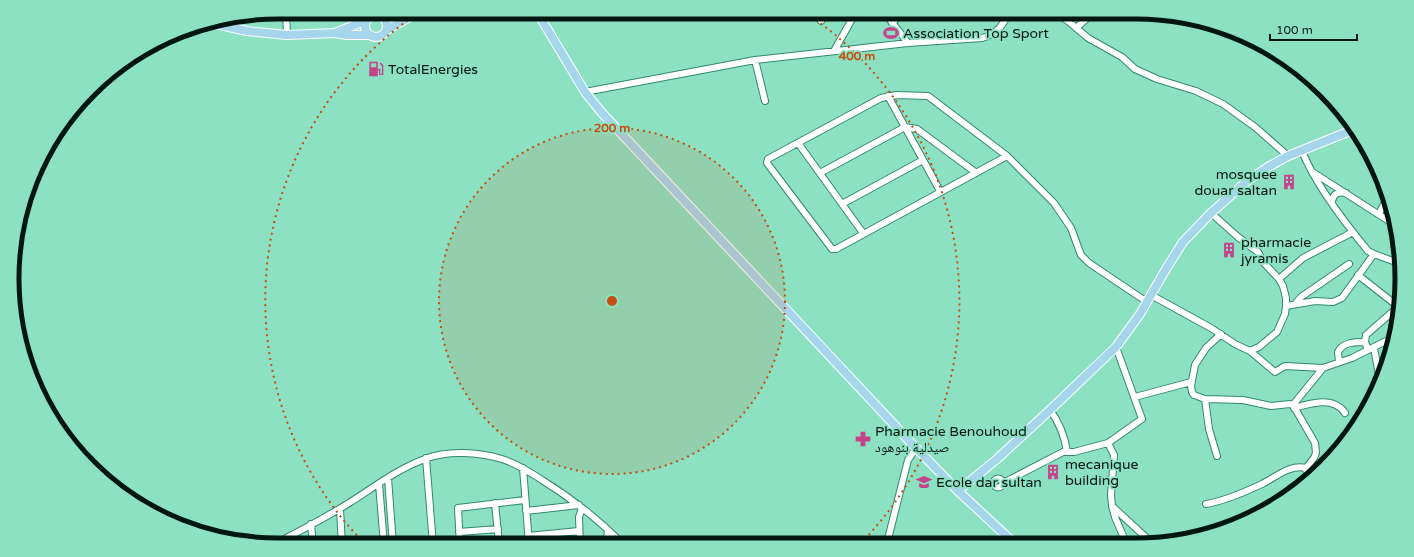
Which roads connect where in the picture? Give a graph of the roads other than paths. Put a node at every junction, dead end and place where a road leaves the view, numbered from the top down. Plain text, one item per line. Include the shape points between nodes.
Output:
1 (286, 19) edge
2 (367, 19) edge
3 (372, 19) edge
4 (380, 19) edge
5 (406, 19) edge
6 (541, 19) edge
7 (852, 19) edge
8 (889, 19) edge
9 (896, 19) edge
10 (1005, 19) edge
11 (1065, 19) edge
12 (1070, 19) edge
13 (1086, 19) edge
14 (1068, 21) junction
15 (892, 23) junction
16 (222, 25) edge
17 (1076, 28) junction
18 (387, 30) junction
19 (335, 33) junction
20 (370, 35) junction
21 (287, 36) junction
22 (908, 43) junction
23 (834, 51) junction
24 (755, 60) junction
25 (585, 92) junction
26 (888, 96) junction
27 (765, 101) dead end
28 (905, 126) junction
29 (1349, 131) edge
30 (798, 143) junction
31 (1302, 151) junction
32 (1007, 156) junction
33 (1288, 156) junction
34 (923, 160) junction
35 (975, 172) junction
36 (1313, 172) junction
37 (820, 173) junction
38 (940, 191) junction
39 (1346, 193) junction
40 (1332, 202) junction
41 (842, 204) junction
42 (1384, 204) edge
43 (1211, 214) junction
44 (1379, 214) junction
45 (1388, 220) edge
46 (1353, 232) junction
47 (863, 233) junction
48 (1374, 254) junction
49 (1394, 261) edge
50 (1349, 264) dead end
51 (1358, 275) junction
52 (1280, 279) junction
53 (1149, 298) junction
54 (1295, 304) junction
55 (1393, 304) edge
56 (1286, 306) junction
57 (1393, 313) edge
58 (1221, 334) junction
59 (1387, 340) edge
60 (1365, 342) junction
61 (1116, 347) junction
62 (1371, 349) junction
63 (1250, 350) junction
64 (1339, 362) junction
65 (1379, 366) edge
66 (1323, 368) junction
67 (1192, 382) junction
68 (1135, 398) junction
69 (1204, 399) junction
70 (1293, 407) junction
71 (1050, 410) junction
72 (1345, 413) dead end
73 (1108, 443) junction
74 (916, 448) junction
75 (1067, 452) junction
76 (1218, 456) dead end
77 (426, 458) junction
78 (523, 468) junction
79 (1306, 468) junction
80 (1307, 474) edge
81 (388, 478) junction
82 (1003, 482) dead end
83 (379, 484) junction
84 (958, 492) junction
85 (525, 500) junction
86 (496, 503) junction
87 (1206, 504) dead end
88 (1112, 506) junction
89 (580, 507) junction
90 (340, 509) junction
91 (526, 511) junction
92 (311, 524) junction
93 (498, 529) junction
94 (579, 531) junction
95 (608, 531) junction
96 (459, 532) junction
97 (554, 534) junction
98 (528, 536) joint
99 (1146, 537) edge
100 (286, 538) edge
101 (312, 538) edge
102 (342, 538) edge
103 (383, 538) edge
104 (393, 538) edge
105 (432, 538) edge
106 (460, 538) edge
107 (499, 538) edge
108 (554, 538) edge
109 (580, 538) edge
110 (607, 538) edge
111 (616, 538) edge
112 (888, 538) edge
113 (1009, 538) edge
114 (1124, 538) edge

1 - 21 street
2 - 19 main road
3 - 20 main road via 366,28
4 - 18 main road via 387,23
5 - 18 main road
6 - 25 main road
7 - 23 street
8 - 15 street
9 - 15 street
10 - 22 street via 1000,28 987,37
11 - 14 street
12 - 14 street
13 - 17 street
14 - 17 street
15 - 22 street
16 - 21 main road
17 - 33 street via 1142,73 1223,104 1255,127
18 - 20 main road via 380,36
19 - 20 main road
19 - 21 main road
22 - 23 street
23 - 24 street
24 - 25 street
24 - 27 street
25 - 74 main road via 607,119
26 - 28 street
26 - 30 street
26 - 32 street via 928,96
28 - 34 street
28 - 35 street via 917,129
28 - 37 street
29 - 31 main road
30 - 37 street
30 - 47 street via 768,159 767,163 832,249
31 - 33 main road
31 - 36 street
32 - 35 street
32 - 53 street via 1054,203 1071,228 1081,255 1089,263
33 - 43 main road via 1247,181
34 - 38 street
34 - 41 street
35 - 38 street
36 - 39 street
36 - 40 street
37 - 41 street
38 - 47 street
39 - 40 street via 1336,194
39 - 44 street
40 - 46 street
41 - 47 street
42 - 44 street
43 - 52 street via 1258,252 1264,263
43 - 53 main road via 1183,242
44 - 45 street
46 - 48 street
46 - 52 street via 1302,258
48 - 49 street
48 - 51 street
50 - 54 street via 1301,297
51 - 54 street via 1338,300
51 - 55 street
52 - 56 street
53 - 58 street via 1180,310
53 - 61 main road
54 - 56 street
56 - 63 street via 1284,318 1277,332 1259,347
57 - 60 street via 1366,335
58 - 63 street
58 - 67 street via 1200,356 1195,365
59 - 62 street
60 - 62 street
60 - 64 street via 1354,342 1342,348 1338,352
61 - 68 street
61 - 71 main road
62 - 64 street
62 - 65 street
63 - 66 street via 1275,372 1285,366
64 - 66 street
66 - 70 street
67 - 68 street
67 - 69 street via 1194,395
68 - 73 street via 1142,419
69 - 70 street via 1243,400 1271,406 1290,404
69 - 76 street via 1209,430
70 - 72 street via 1331,402
70 - 79 street via 1315,444 1316,453
71 - 75 street via 1055,417
71 - 84 main road
73 - 75 street
73 - 88 street via 1114,455
74 - 84 main road
74 - 112 street via 908,460
75 - 82 street
77 - 78 street via 446,454 484,455
77 - 81 street
77 - 105 street
78 - 85 street
78 - 89 street
79 - 80 street
79 - 87 street via 1286,470 1246,491
81 - 83 street
81 - 104 street
83 - 90 street
83 - 103 street
84 - 113 main road
85 - 86 street
85 - 91 street
86 - 93 street
86 - 96 street via 458,508
88 - 99 street
88 - 114 street
89 - 91 street
89 - 94 street
89 - 95 street
90 - 92 street
90 - 102 street
91 - 98 street
92 - 100 street
92 - 101 street
93 - 96 street
93 - 107 street
94 - 97 street
94 - 109 street
95 - 110 street
95 - 111 street
96 - 106 street
97 - 98 street
97 - 108 street

